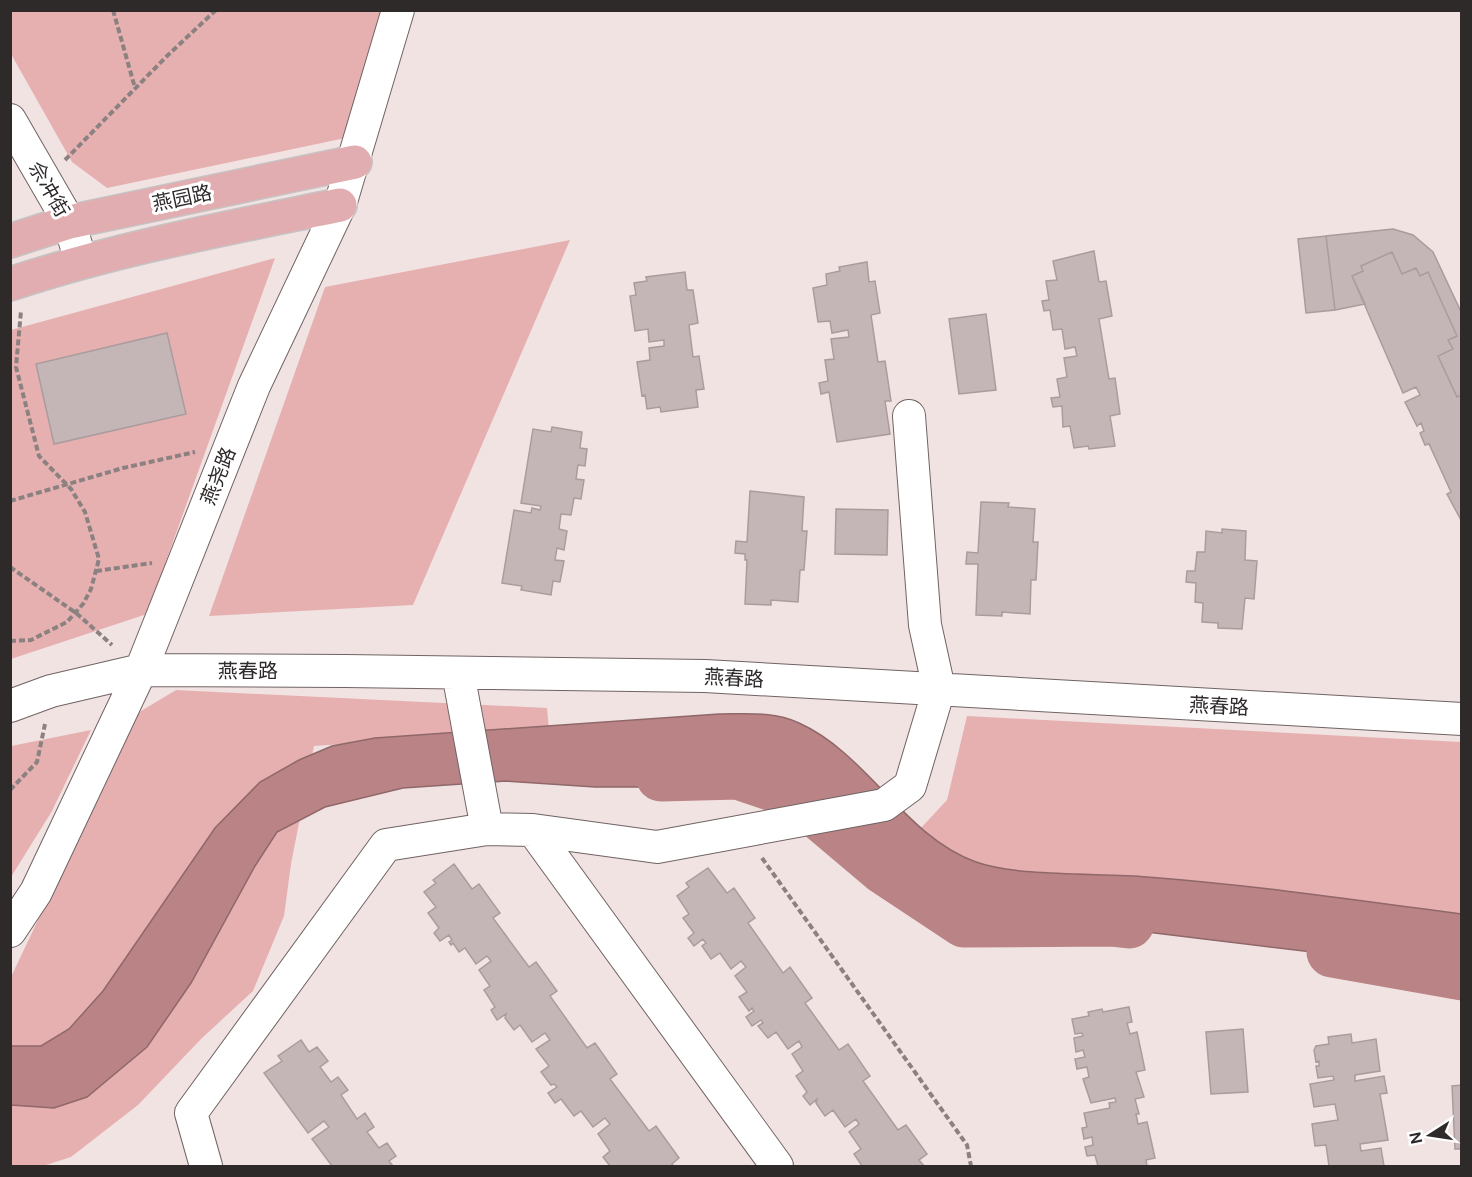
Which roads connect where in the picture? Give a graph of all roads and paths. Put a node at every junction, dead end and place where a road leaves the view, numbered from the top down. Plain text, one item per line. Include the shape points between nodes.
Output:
1 (113, 10) edge
2 (216, 10) edge
3 (398, 10) edge
4 (135, 88) junction
5 (10, 120) edge
6 (354, 162) junction
7 (45, 181) junction
8 (340, 206) junction
9 (69, 222) junction
10 (10, 241) edge
11 (81, 261) junction
12 (11, 284) edge
13 (909, 416) dead end
14 (231, 445) junction
15 (65, 485) junction
16 (10, 501) edge
17 (185, 559) junction
18 (10, 567) edge
19 (96, 571) junction
20 (76, 613) junction
21 (10, 641) edge
22 (141, 670) junction
23 (458, 673) junction
24 (939, 689) junction
25 (51, 691) junction
26 (10, 706) edge
27 (1461, 719) edge
28 (10, 790) edge
29 (487, 829) junction
30 (533, 830) junction
31 (752, 831) junction
32 (10, 932) edge
33 (206, 1167) edge
34 (777, 1167) edge
35 (971, 1167) edge

1 - 4 path
2 - 4 path
3 - 6 street, 燕尧路
4 - 7 path
5 - 7 street, 佘冲街
6 - 8 street, 燕尧路
6 - 9 main road, 燕园路
7 - 9 street, 佘冲街
8 - 11 main road, 燕园路
8 - 14 street, 燕尧路 via 254,386
9 - 10 main road, 燕园路
9 - 11 street, 佘冲街
11 - 12 main road, 燕园路
12 - 15 path via 21,309 16,367 39,456
13 - 24 street via 925,625
14 - 15 path
14 - 17 street, 燕尧路
15 - 16 path
15 - 19 path via 86,512 99,559
17 - 19 path
17 - 22 street, 燕尧路
18 - 20 path
19 - 20 path via 92,589
20 - 21 path via 48,634
20 - 22 path
22 - 23 street, 燕春路
22 - 25 street, 燕春路
22 - 32 street, 燕尧路 via 36,892
23 - 24 street, 燕春路 via 705,676
23 - 29 street
24 - 27 street, 燕春路
24 - 31 street via 910,786 884,805
25 - 26 street, 燕春路
25 - 28 path via 37,762
29 - 30 street
29 - 33 street via 386,845 191,1113
30 - 31 street via 657,847
30 - 34 street
31 - 35 path via 774,873 967,1145

